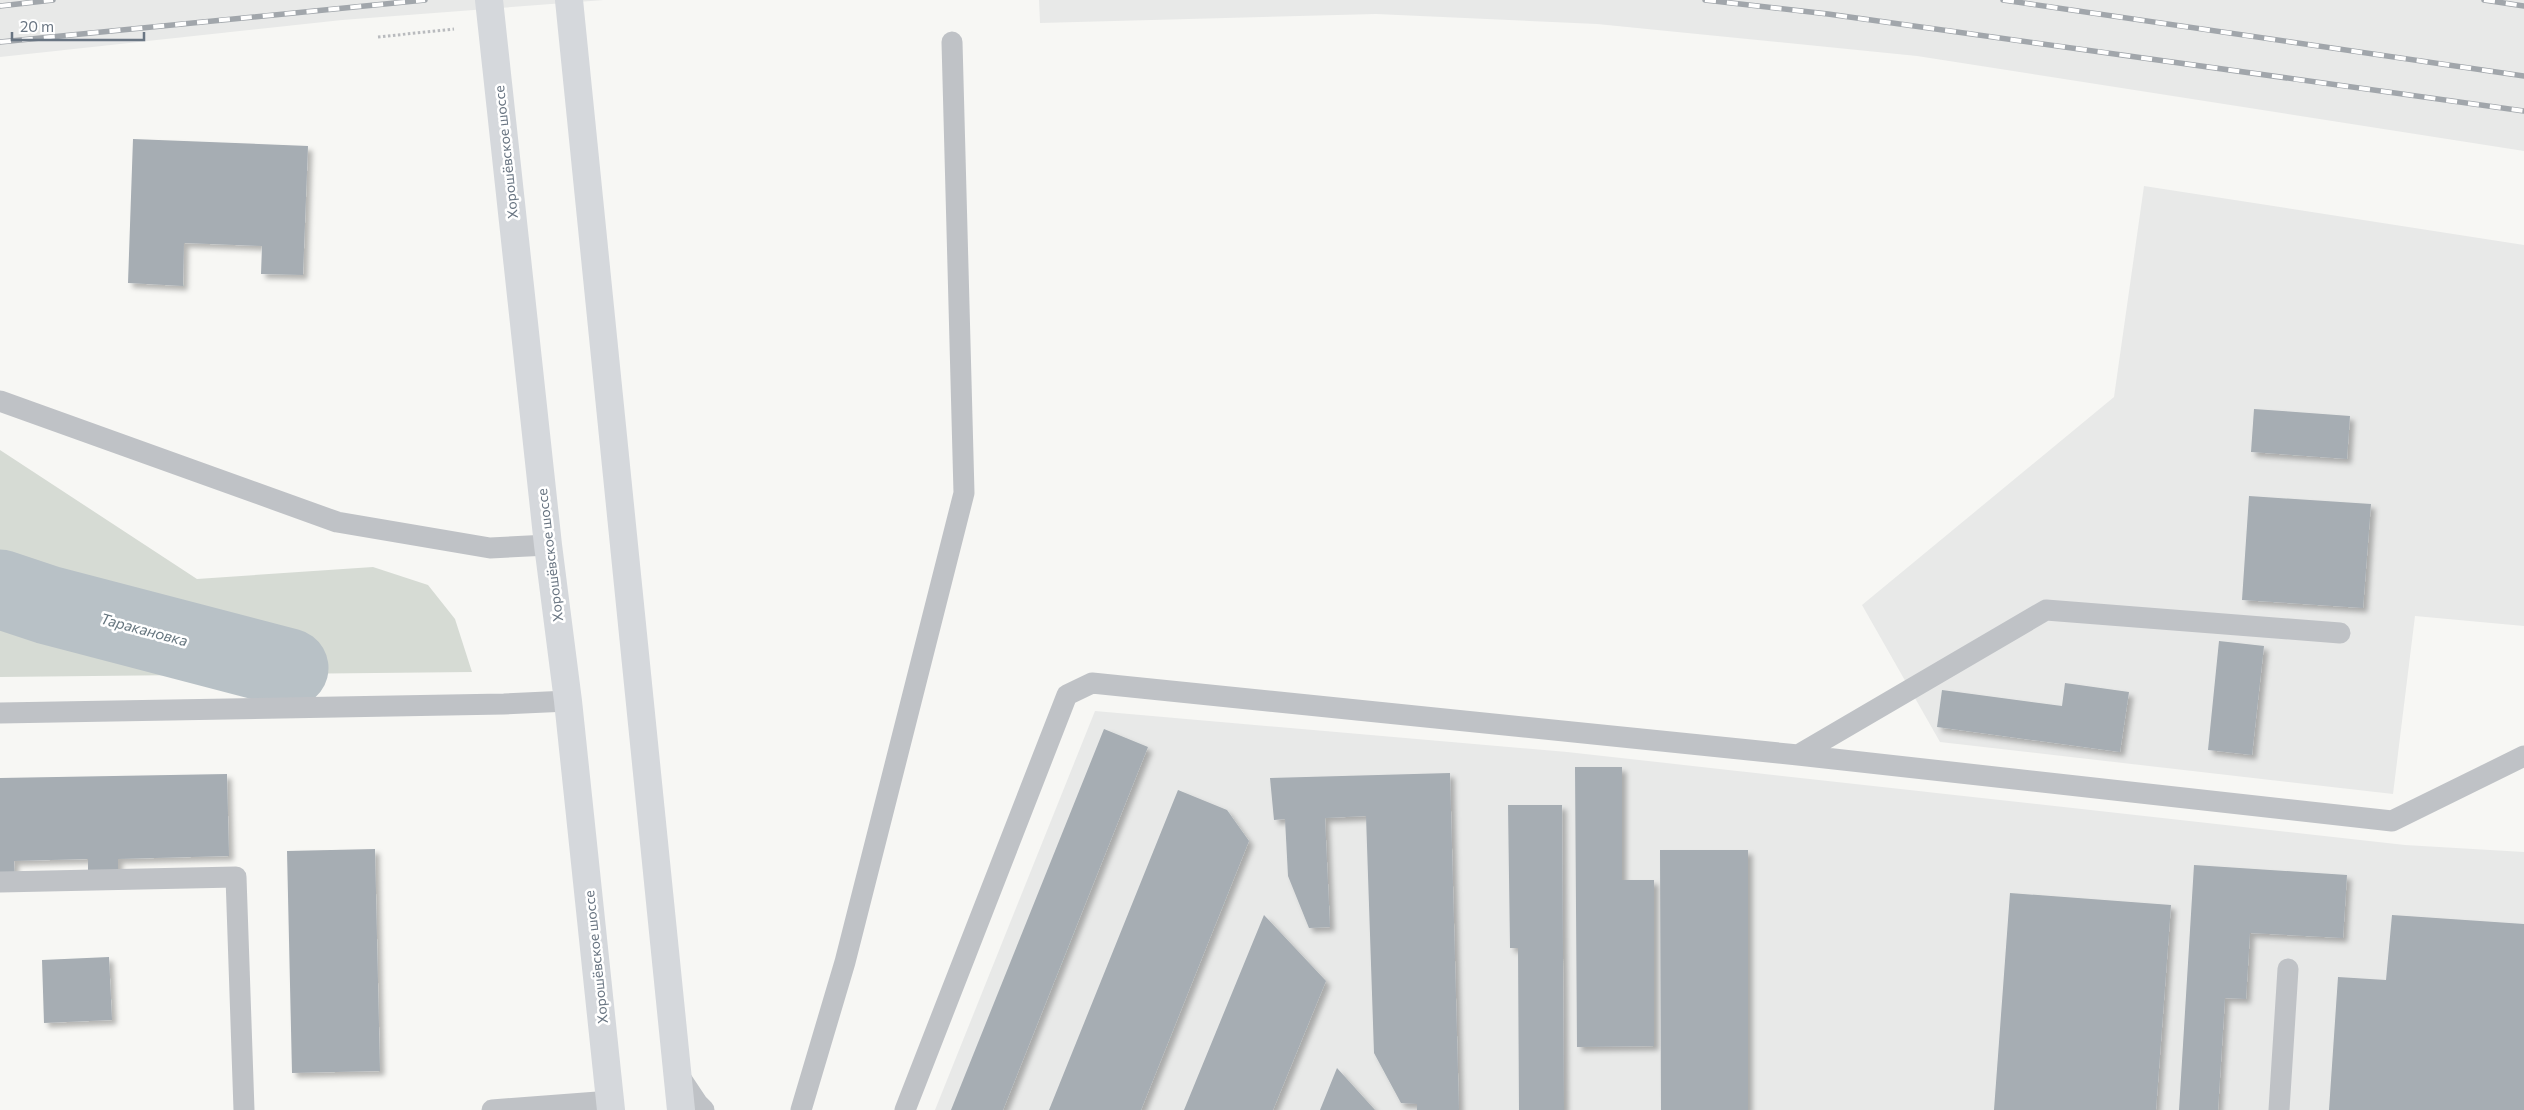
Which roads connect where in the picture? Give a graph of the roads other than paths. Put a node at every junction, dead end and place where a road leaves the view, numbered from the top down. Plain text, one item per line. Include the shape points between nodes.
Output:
1 (489, 0) edge
2 (569, 0) edge
3 (952, 42) dead end
4 (0, 401) edge
5 (548, 545) junction
6 (2340, 633) dead end
7 (568, 701) junction
8 (0, 713) edge
9 (1798, 755) junction
10 (2524, 756) edge
11 (0, 882) edge
12 (2288, 969) dead end
13 (678, 1074) junction
14 (611, 1106) edge
15 (244, 1110) edge
16 (492, 1110) edge
17 (681, 1110) edge
18 (704, 1110) edge
19 (801, 1110) edge
20 (904, 1110) edge
21 (2279, 1110) edge

1 - 5 main road, Хорошёвское шоссе
2 - 13 main road
3 - 19 lane via 964,493 845,962
4 - 5 lane via 337,522 490,548
5 - 7 main road, Хорошёвское шоссе
6 - 9 lane via 2046,610
7 - 8 lane
7 - 14 main road, Хорошёвское шоссе
9 - 10 lane via 2392,821
9 - 20 lane via 1092,683 1067,695
11 - 15 lane via 236,877
12 - 21 lane
13 - 17 main road
13 - 18 lane
14 - 16 lane

